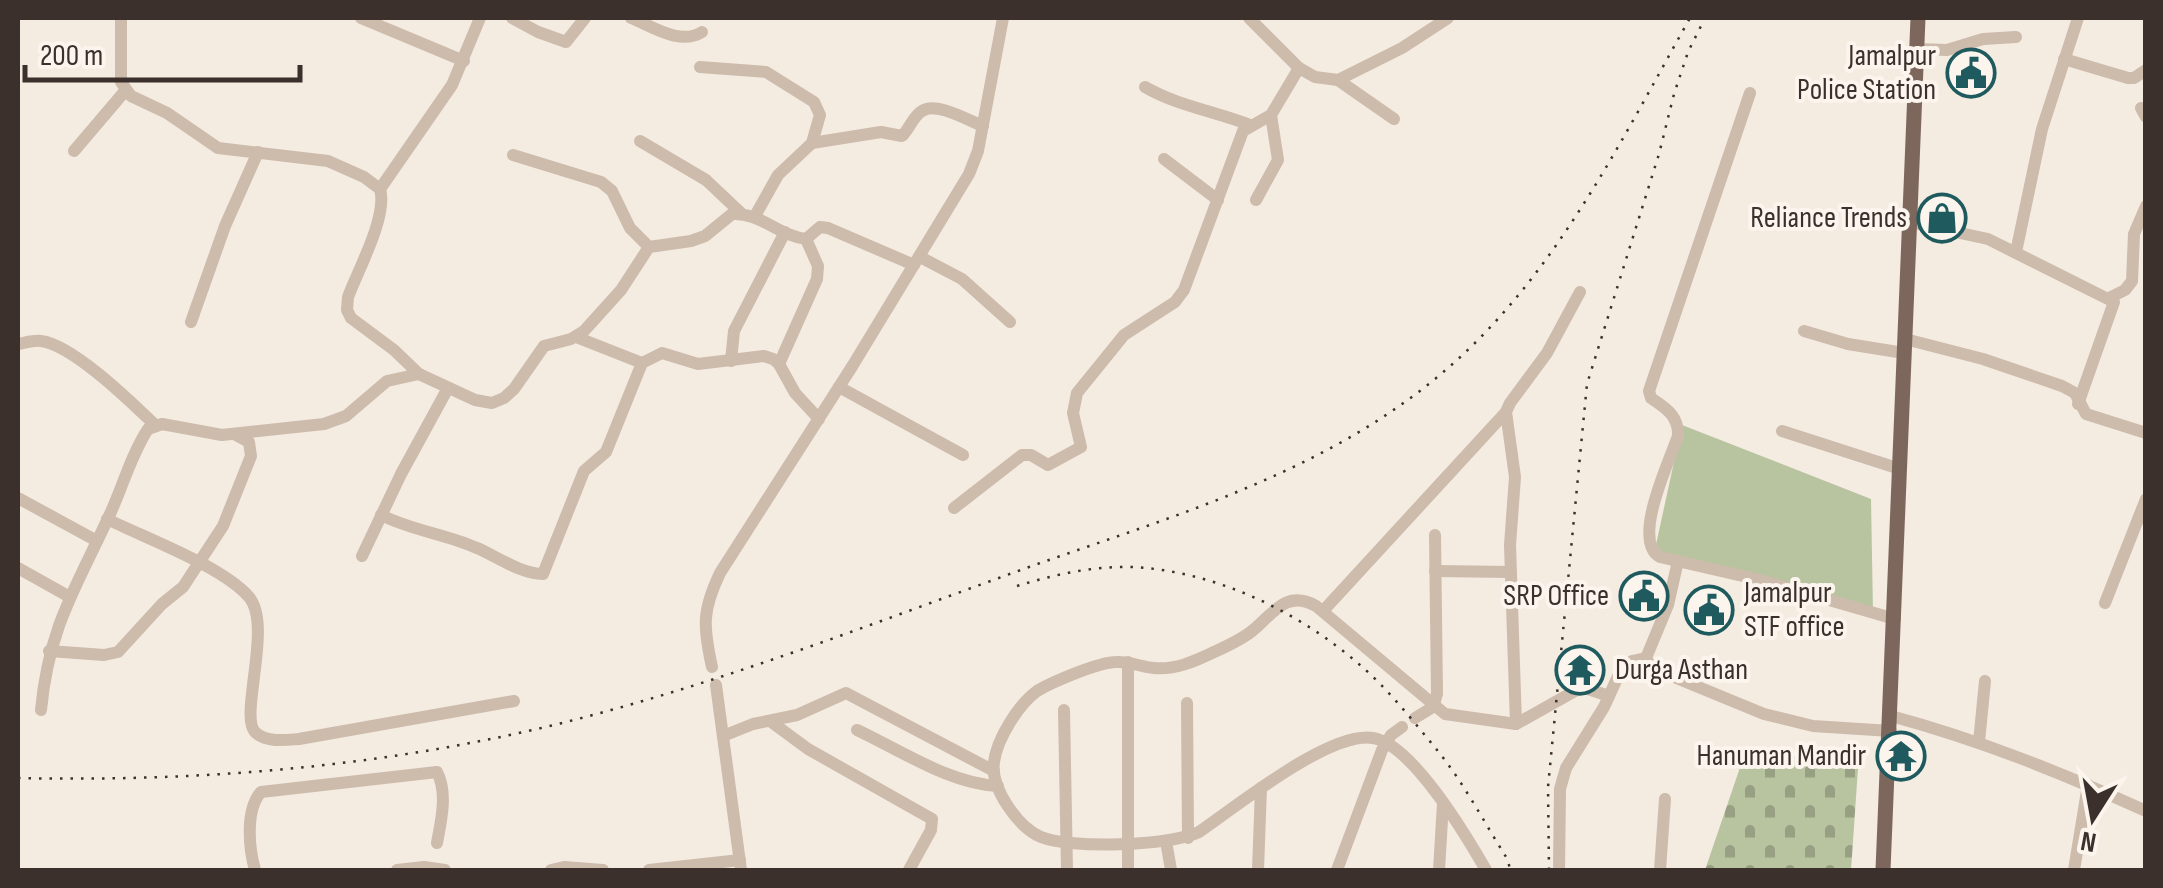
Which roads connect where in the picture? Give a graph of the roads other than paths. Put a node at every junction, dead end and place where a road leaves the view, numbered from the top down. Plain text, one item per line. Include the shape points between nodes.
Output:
1 (121, 18) edge
2 (362, 18) edge
3 (480, 18) edge
4 (512, 18) edge
5 (585, 18) edge
6 (632, 18) edge
7 (1003, 18) edge
8 (1249, 18) edge
9 (1448, 18) edge
10 (1918, 18) edge
11 (2078, 18) edge
12 (702, 32) dead end
13 (2016, 37) dead end
14 (1916, 49) junction
15 (2064, 59) junction
16 (464, 61) junction
17 (700, 67) dead end
18 (1299, 68) junction
19 (2146, 70) edge
20 (1338, 80) junction
21 (1145, 88) dead end
22 (125, 92) junction
23 (1750, 93) dead end
24 (1270, 115) junction
25 (1394, 120) dead end
26 (1250, 125) junction
27 (983, 126) junction
28 (640, 141) dead end
29 (812, 143) junction
30 (74, 151) dead end
31 (258, 152) junction
32 (513, 155) dead end
33 (1164, 159) dead end
34 (380, 189) junction
35 (1218, 200) junction
36 (1256, 200) dead end
37 (2146, 206) edge
38 (748, 215) junction
39 (1910, 222) junction
40 (786, 232) junction
41 (806, 239) junction
42 (649, 247) junction
43 (2016, 252) junction
44 (917, 261) junction
45 (1580, 292) dead end
46 (2109, 298) junction
47 (190, 322) dead end
48 (1010, 322) dead end
49 (1804, 332) dead end
50 (576, 337) junction
51 (18, 344) edge
52 (1904, 346) junction
53 (732, 361) junction
54 (642, 363) junction
55 (779, 364) junction
56 (419, 374) junction
57 (839, 387) junction
58 (448, 388) junction
59 (2078, 404) junction
60 (1506, 412) junction
61 (819, 418) junction
62 (155, 425) junction
63 (1782, 432) dead end
64 (232, 433) junction
65 (2146, 434) edge
66 (963, 455) dead end
67 (1900, 469) junction
68 (18, 498) edge
69 (2146, 499) edge
70 (954, 508) dead end
71 (381, 515) junction
72 (108, 520) junction
73 (1434, 535) dead end
74 (96, 541) junction
75 (362, 556) dead end
76 (1678, 561) junction
77 (200, 564) junction
78 (18, 568) edge
79 (1435, 570) junction
80 (1511, 572) junction
81 (68, 596) junction
82 (2105, 603) dead end
83 (1323, 611) junction
84 (1884, 616) junction
85 (49, 651) junction
86 (1646, 658) junction
87 (1128, 662) junction
88 (712, 667) dead end
89 (1985, 681) dead end
90 (716, 685) dead end
91 (1609, 696) junction
92 (514, 701) dead end
93 (1187, 703) dead end
94 (1434, 707) junction
95 (41, 710) dead end
96 (1064, 710) dead end
97 (1415, 718) dead end
98 (770, 720) junction
99 (1516, 724) junction
100 (1891, 724) junction
101 (1402, 727) dead end
102 (857, 730) dead end
103 (724, 736) junction
104 (1386, 742) junction
105 (1979, 742) junction
106 (994, 771) junction
107 (2088, 785) junction
108 (998, 786) junction
109 (1260, 788) junction
110 (1664, 798) dead end
111 (1443, 802) junction
112 (2146, 811) edge
113 (1188, 838) junction
114 (1166, 841) junction
115 (1067, 842) junction
116 (437, 843) dead end
117 (1127, 843) junction
118 (741, 865) edge
119 (255, 870) edge
120 (397, 870) edge
121 (445, 870) edge
122 (551, 870) edge
123 (603, 870) edge
124 (648, 870) edge
125 (909, 870) edge
126 (1067, 870) edge
127 (1128, 870) edge
128 (1171, 870) edge
129 (1258, 870) edge
130 (1337, 870) edge
131 (1439, 870) edge
132 (1486, 870) edge
133 (1558, 870) edge
134 (1660, 870) edge
135 (1884, 870) edge
136 (2074, 870) edge

1 - 22 street
2 - 16 street
3 - 16 street
4 - 5 street via 566,42
6 - 12 street via 675,36
7 - 27 street
8 - 18 street
9 - 20 street
10 - 14 main road
11 - 15 street
13 - 14 street
14 - 39 main road
15 - 19 street via 2134,78
15 - 43 street
16 - 34 street
17 - 29 street via 766,72 814,102 820,114
18 - 20 street
18 - 24 street
20 - 25 street
21 - 26 street
22 - 30 street
22 - 31 street via 218,148
23 - 76 street via 1649,391 1678,425 1678,436 1647,540 1654,554
24 - 26 street
24 - 36 street via 1278,160
26 - 35 street
27 - 29 street via 927,108 902,136 882,132
27 - 44 street via 969,174
28 - 38 street via 706,180
29 - 38 street
31 - 34 street via 328,160
31 - 47 street
32 - 42 street via 602,182
33 - 35 street
34 - 56 street via 378,220 347,310
35 - 70 street via 1180,296 1124,335 1077,393 1072,413 1081,447 1048,465 1022,456
37 - 46 street via 2134,234 2132,281
38 - 40 street
38 - 42 street via 732,214 691,241
39 - 43 street via 1972,234
39 - 52 main road
40 - 41 street
40 - 53 street via 734,331
41 - 44 street via 828,228
41 - 55 street via 817,279
42 - 50 street
43 - 46 street
44 - 48 street via 962,279
44 - 57 street
45 - 60 street
46 - 59 street via 2114,308
49 - 52 street via 1848,344
50 - 54 street
50 - 58 street via 544,346 504,398 474,400
51 - 62 street via 38,340 56,347 104,378
52 - 59 street via 1983,359 2062,386
52 - 67 main road
53 - 54 street via 698,364 662,354
53 - 55 street via 764,356
54 - 71 street via 606,452 584,471 543,574
55 - 61 street
56 - 58 street
56 - 64 street via 380,385 339,420
57 - 61 street
57 - 66 street
58 - 71 street
59 - 65 street via 2094,418
60 - 80 street via 1515,478
60 - 83 street
61 - 88 street via 710,595 704,622
62 - 64 street
62 - 72 street via 141,440
63 - 67 street
64 - 77 street via 249,442 251,456
67 - 84 main road
68 - 74 street
69 - 82 street
71 - 75 street
72 - 74 street
72 - 77 street
73 - 79 street
74 - 81 street
76 - 84 street
76 - 86 street
77 - 85 street via 118,652
77 - 92 street via 254,605 250,721 266,738 299,739
78 - 81 street
79 - 80 street
79 - 94 street
80 - 99 street
81 - 85 street
83 - 87 street via 1307,601 1280,603 1248,634 1192,663 1154,668
83 - 94 street
84 - 100 main road
85 - 95 street
86 - 91 street via 1620,672
86 - 100 street via 1652,668 1764,714 1812,726
87 - 106 street via 1110,662 1040,689 1018,712
87 - 117 street
89 - 105 street
90 - 103 street
91 - 99 street via 1582,687
91 - 133 street via 1560,788
93 - 113 street
94 - 97 street
94 - 99 street
96 - 115 street
98 - 103 street
98 - 106 street via 846,694
98 - 125 street via 932,819
100 - 105 street
100 - 135 main road
101 - 104 street
102 - 108 street via 946,772
103 - 118 street
104 - 109 street via 1343,742
104 - 111 street
104 - 130 street
105 - 107 street
106 - 108 street
107 - 112 street
107 - 136 street
108 - 115 street via 1029,830
109 - 113 street
109 - 129 street
110 - 134 street
111 - 131 street
111 - 132 street
113 - 114 street
114 - 117 street
114 - 128 street
115 - 117 street
115 - 126 street
116 - 119 street via 443,808 437,772 261,792 250,836
117 - 127 street
118 - 124 street
120 - 121 street
122 - 123 street

